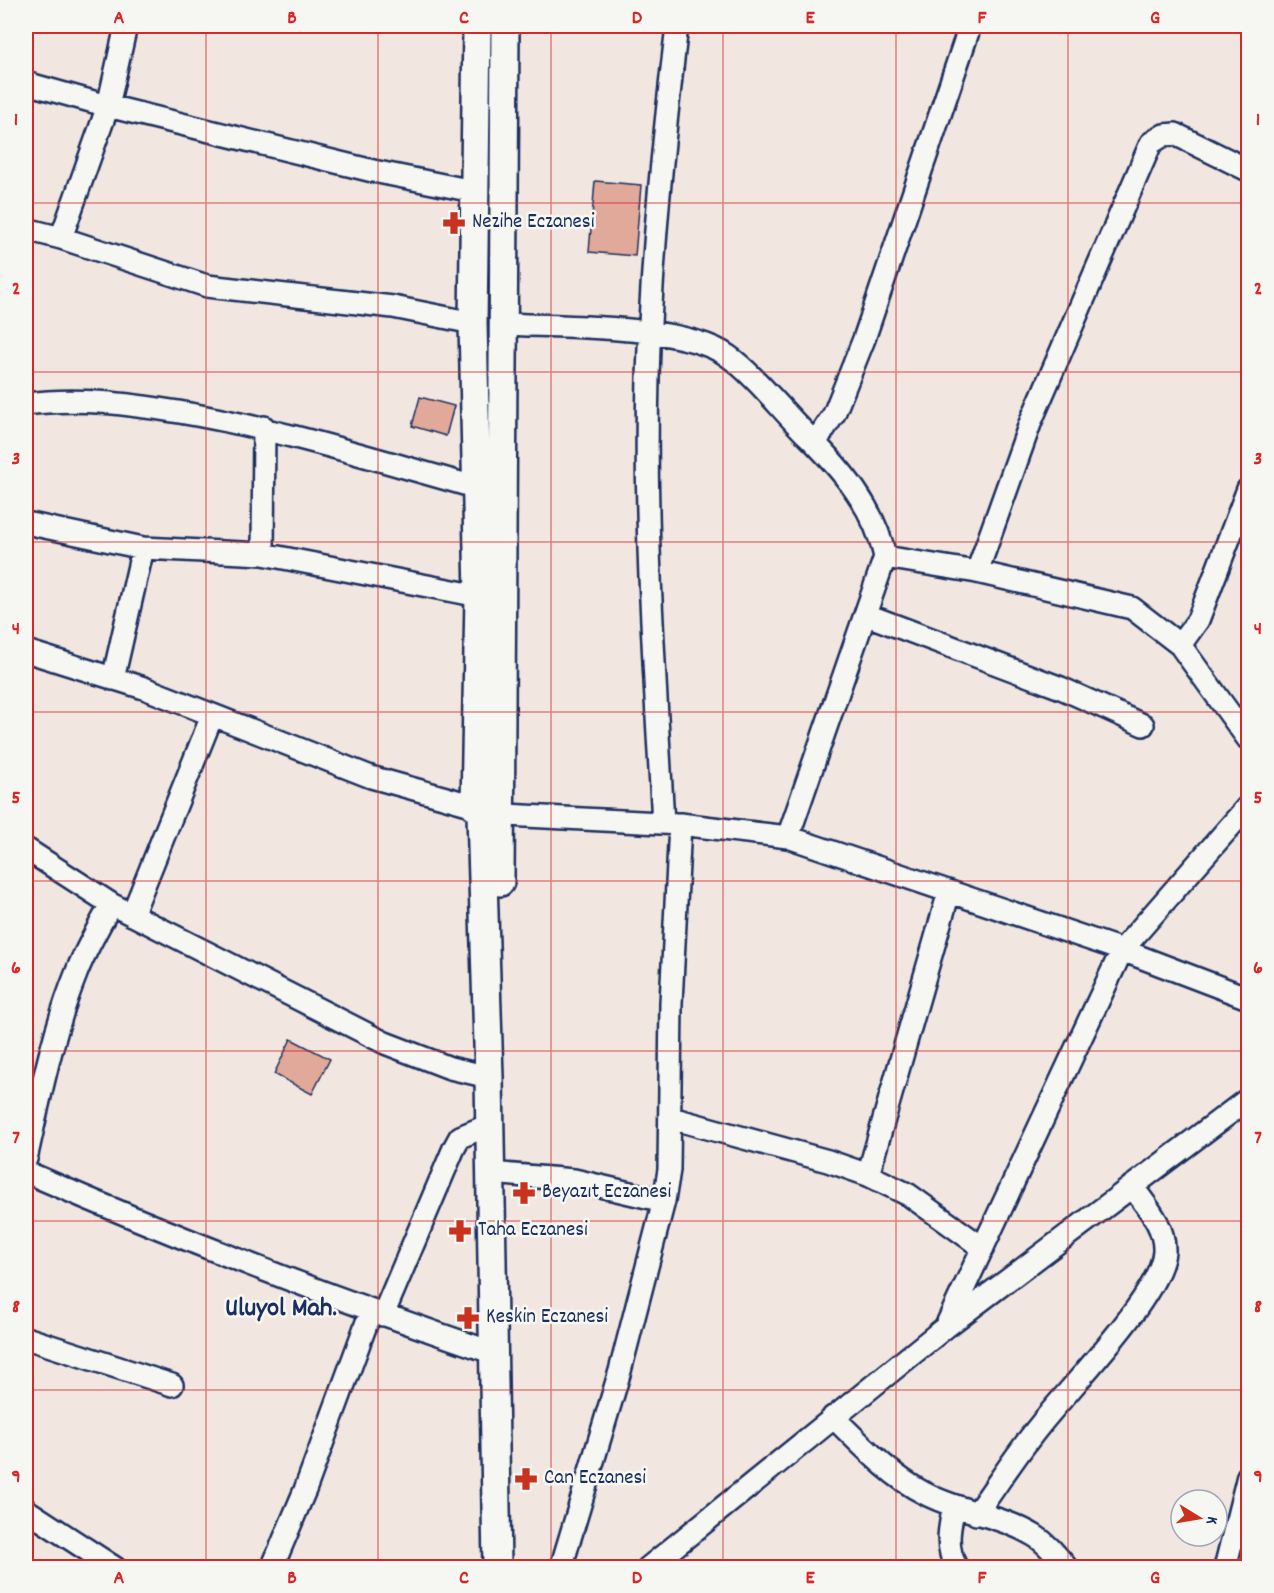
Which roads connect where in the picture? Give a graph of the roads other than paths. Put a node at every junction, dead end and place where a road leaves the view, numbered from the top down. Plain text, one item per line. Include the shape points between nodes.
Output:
1 (126, 26) edge
2 (477, 26) edge
3 (505, 26) edge
4 (677, 26) edge
5 (970, 26) edge
6 (26, 83) edge
7 (108, 106) junction
8 (1248, 170) edge
9 (473, 191) junction
10 (26, 229) edge
11 (61, 238) junction
12 (473, 323) junction
13 (504, 324) junction
14 (650, 331) junction
15 (26, 404) edge
16 (264, 427) junction
17 (815, 443) junction
18 (475, 487) junction
19 (1248, 489) edge
20 (26, 523) edge
21 (143, 548) junction
22 (262, 555) junction
23 (885, 557) junction
24 (977, 572) junction
25 (479, 596) junction
26 (867, 615) junction
27 (1180, 645) junction
28 (26, 651) edge
29 (112, 679) junction
30 (212, 716) junction
31 (1143, 725) dead end
32 (1248, 739) edge
33 (1248, 806) edge
34 (485, 811) junction
35 (672, 824) junction
36 (788, 837) junction
37 (26, 849) edge
38 (949, 892) junction
39 (111, 904) junction
40 (132, 915) junction
41 (1122, 950) junction
42 (1248, 998) edge
43 (489, 1077) junction
44 (1248, 1099) edge
45 (671, 1118) junction
46 (489, 1125) junction
47 (26, 1159) edge
48 (26, 1172) edge
49 (497, 1173) junction
50 (868, 1175) junction
51 (1132, 1186) junction
52 (664, 1202) junction
53 (983, 1248) junction
54 (377, 1313) junction
55 (946, 1326) junction
56 (26, 1338) edge
57 (494, 1353) junction
58 (172, 1385) dead end
59 (833, 1417) junction
60 (1248, 1476) edge
61 (954, 1507) junction
62 (26, 1510) edge
63 (976, 1514) junction
64 (115, 1568) edge
65 (272, 1568) edge
66 (497, 1568) edge
67 (512, 1568) edge
68 (561, 1568) edge
69 (648, 1568) edge
70 (957, 1568) edge
71 (1067, 1568) edge
72 (1225, 1568) edge

1 - 7 street
2 - 9 main road
3 - 13 main road
4 - 14 street via 662,156
5 - 17 street via 864,339 834,414
6 - 7 street
7 - 9 street via 373,171
7 - 11 street
8 - 24 street via 1175,134 1151,143 1031,421
9 - 12 main road
10 - 11 street
11 - 12 street via 207,286 393,307
12 - 18 main road
13 - 14 street
13 - 34 main road
14 - 17 street via 726,354
14 - 35 street via 647,486
15 - 16 street via 87,400
16 - 18 street
16 - 22 street
17 - 23 street via 869,510
18 - 25 main road
19 - 27 street via 1198,620
20 - 21 street
21 - 22 street
21 - 29 street
22 - 25 street
23 - 24 street
23 - 26 street
24 - 27 street via 1132,608
25 - 34 main road
26 - 31 street via 1061,688
26 - 36 street
27 - 32 street
28 - 29 street
29 - 30 street
30 - 34 street via 371,777
30 - 40 street
33 - 41 street
34 - 35 street
34 - 43 main road
34 - 49 main road
35 - 36 street
35 - 45 street
36 - 38 street
37 - 39 street
38 - 41 street
38 - 50 street
39 - 40 street
39 - 47 street via 76,972 62,1011
40 - 43 street via 385,1043 450,1068
41 - 42 street
41 - 53 street
43 - 46 main road
44 - 51 street
45 - 50 street
45 - 52 street
46 - 49 main road
46 - 54 street via 460,1137
48 - 54 street via 148,1225
49 - 52 street via 574,1180
49 - 57 main road
49 - 67 main road
50 - 53 street via 909,1195
51 - 55 street
51 - 63 street via 1162,1234 1163,1260 1156,1278 1089,1369 1040,1425
52 - 68 street via 620,1371
53 - 55 street
54 - 57 street
54 - 65 street
55 - 59 street
56 - 58 street
57 - 66 main road
59 - 61 street via 884,1466 922,1492
59 - 69 street
60 - 72 street
61 - 63 street
61 - 70 street via 949,1544
62 - 64 street
63 - 71 street via 1036,1537

